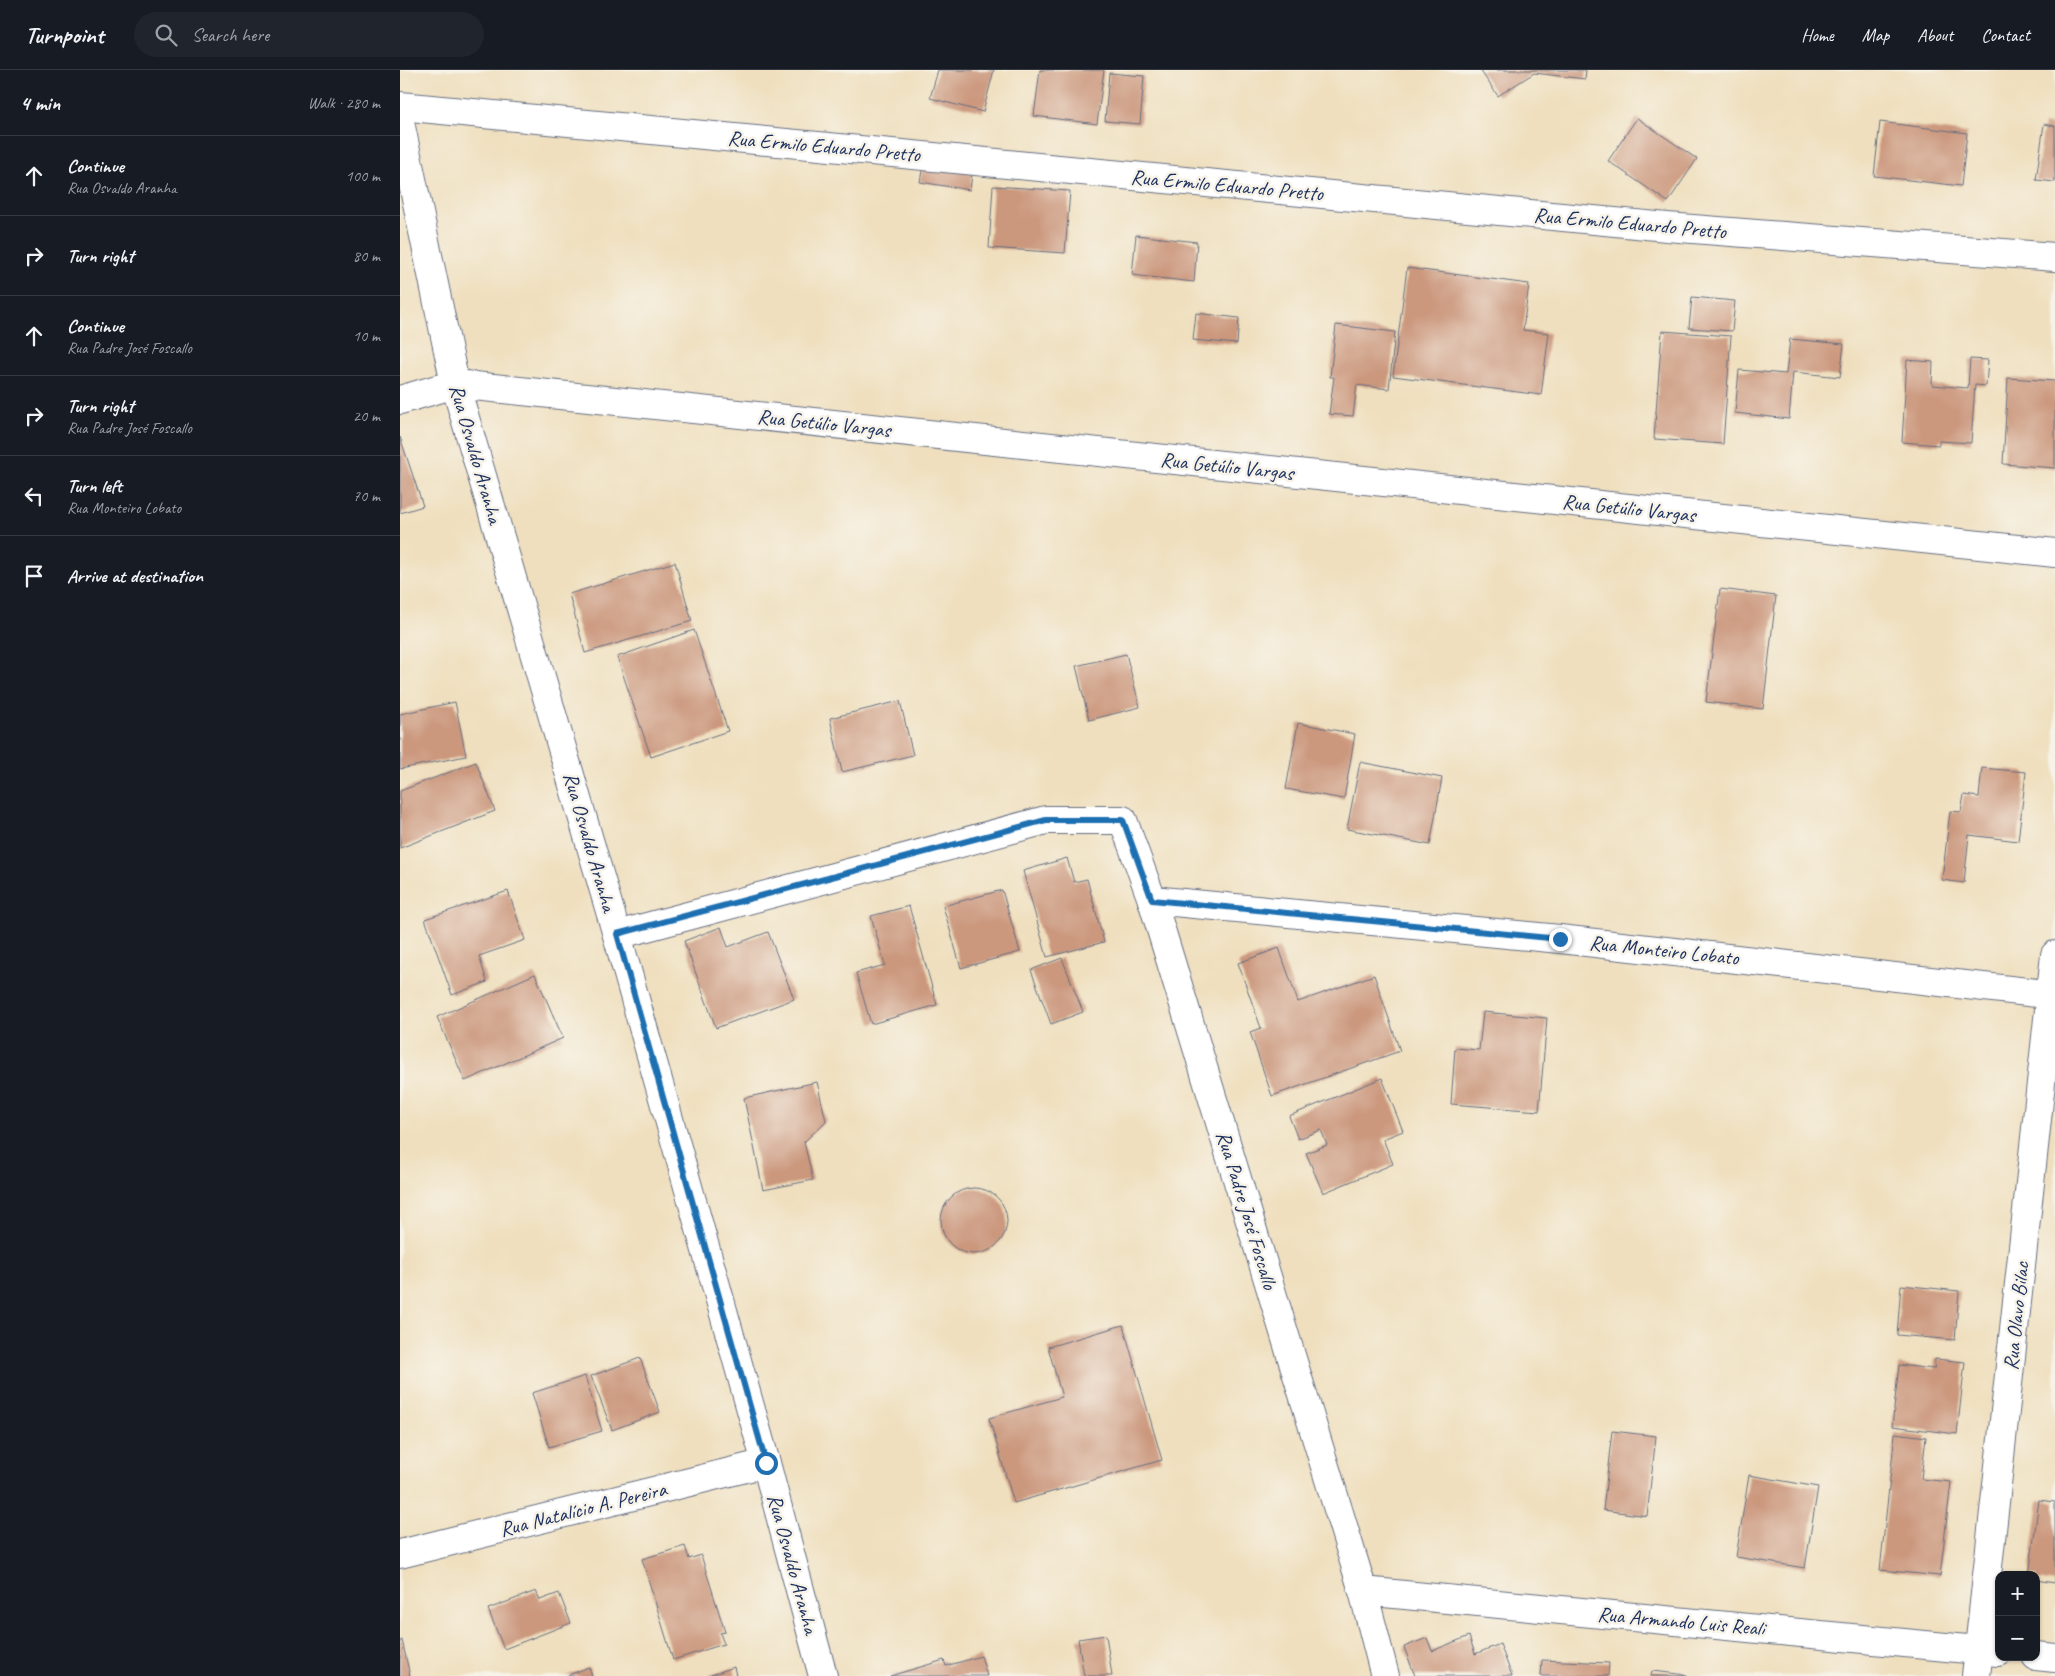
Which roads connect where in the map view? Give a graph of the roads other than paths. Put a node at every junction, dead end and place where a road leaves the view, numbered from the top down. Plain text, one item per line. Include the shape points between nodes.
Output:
1 (400, 106) edge
2 (400, 122) edge
3 (2055, 257) edge
4 (454, 384) junction
5 (400, 400) edge
6 (2055, 553) edge
7 (1152, 900) junction
8 (617, 934) junction
9 (2055, 955) edge
10 (2053, 994) edge
11 (766, 1463) junction
12 (400, 1554) edge
13 (1363, 1591) junction
14 (1989, 1650) edge
15 (2040, 1656) edge
16 (2055, 1658) edge
17 (823, 1676) edge
18 (1385, 1676) edge
19 (1976, 1676) edge

1 - 3 street, Rua Ermilo Eduardo Pretto via 1667,227
2 - 4 street, Rua Osvaldo Aranha
4 - 5 street, Rua Getúlio Vargas
4 - 6 street, Rua Getúlio Vargas
4 - 8 street, Rua Osvaldo Aranha
7 - 8 street, Rua Padre José Foscallo via 1123,820 1046,820
7 - 10 street, Rua Monteiro Lobato via 1560,939
7 - 13 street, Rua Padre José Foscallo
8 - 11 street, Rua Osvaldo Aranha
9 - 10 street, Rua Olavo Bilac
10 - 14 street, Rua Olavo Bilac
11 - 12 street, Rua Natalício A. Pereira
11 - 17 street, Rua Osvaldo Aranha
13 - 14 street, Rua Armando Luis Reali
13 - 18 street, Rua Padre José Foscallo
14 - 19 street, Rua Olavo Bilac
15 - 16 street

